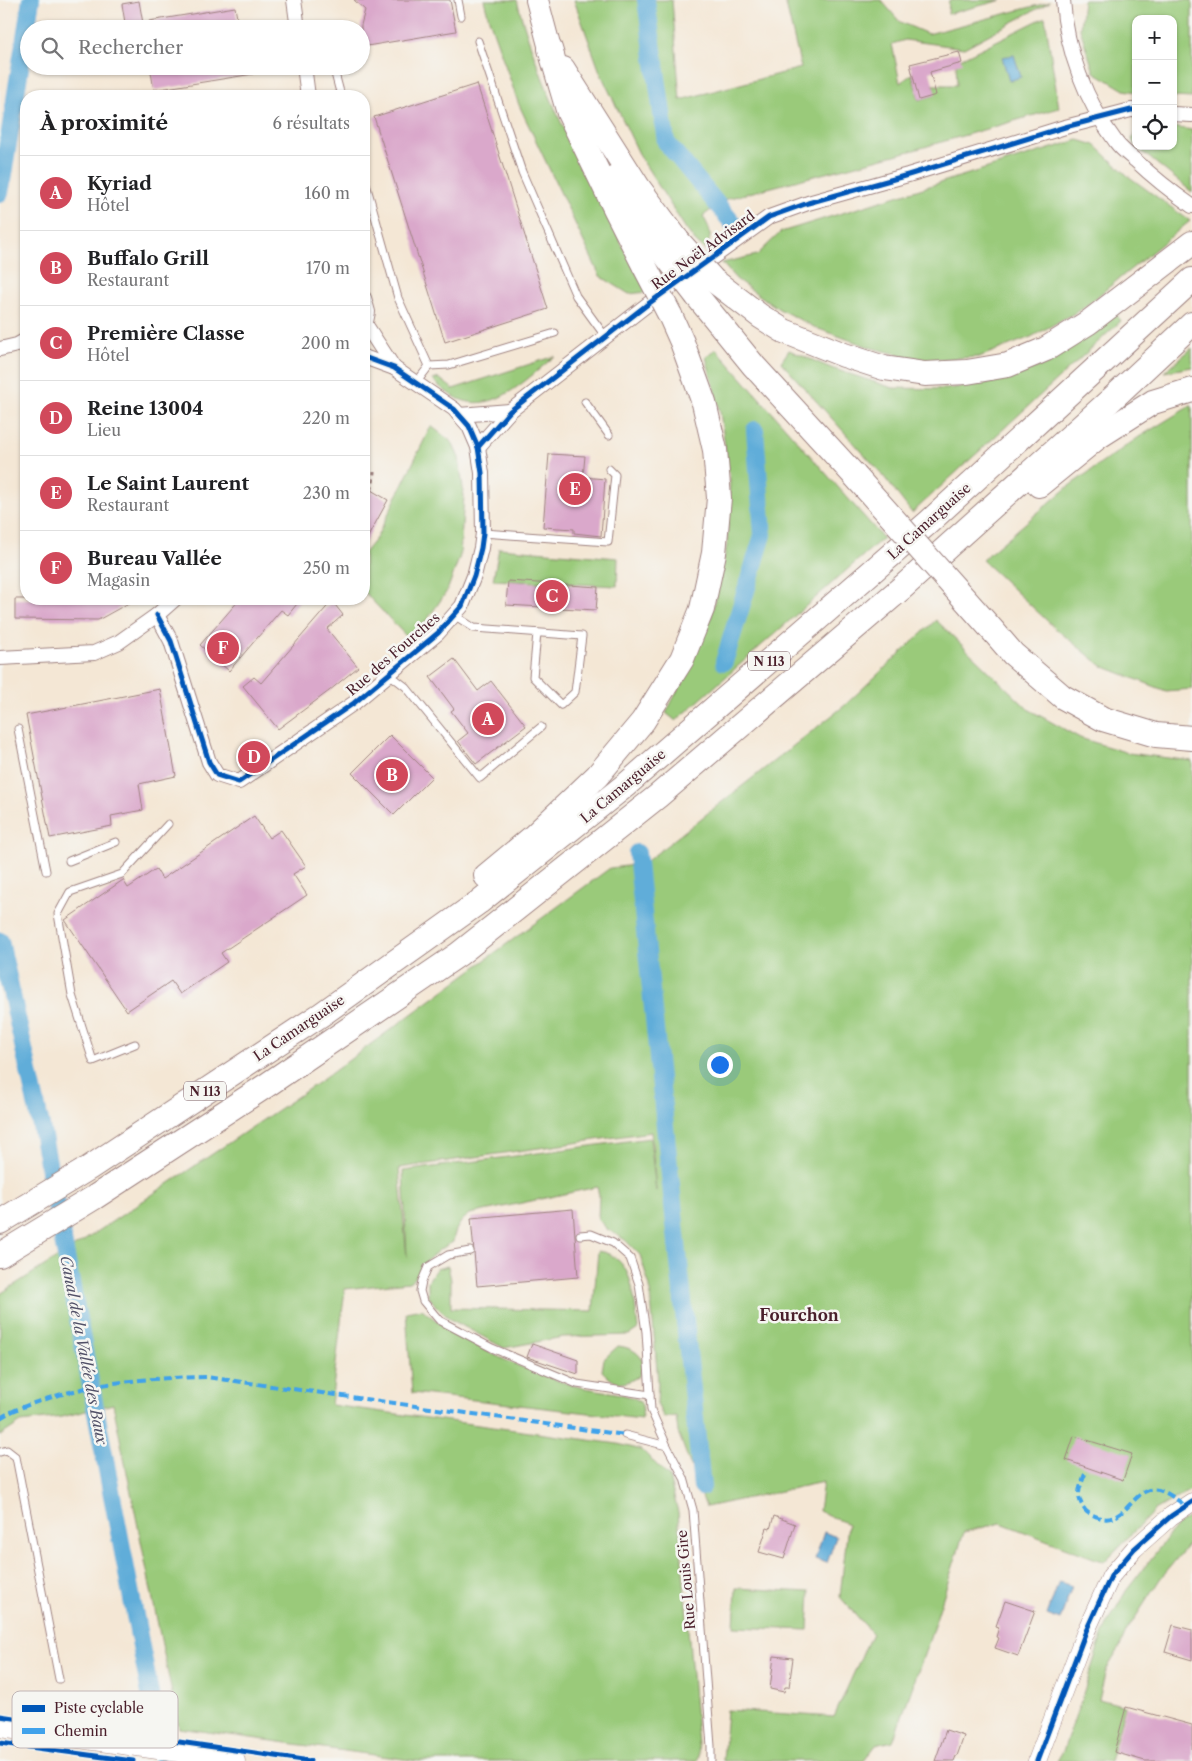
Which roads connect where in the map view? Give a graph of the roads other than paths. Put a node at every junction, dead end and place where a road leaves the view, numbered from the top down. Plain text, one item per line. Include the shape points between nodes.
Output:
1 (294, 0) edge
2 (458, 0) edge
3 (537, 0) edge
4 (1063, 0) edge
5 (461, 16) dead end
6 (297, 20) edge
7 (478, 41) dead end
8 (550, 49) junction
9 (305, 75) edge
10 (336, 75) edge
11 (307, 90) edge
12 (340, 90) edge
13 (1132, 111) edge
14 (1177, 114) edge
15 (1192, 115) edge
16 (1100, 116) junction
17 (370, 198) edge
18 (1192, 206) edge
19 (1192, 243) edge
20 (1192, 280) edge
21 (705, 288) junction
22 (1192, 324) edge
23 (555, 333) dead end
24 (370, 336) edge
25 (604, 336) junction
26 (20, 343) edge
27 (0, 349) edge
28 (370, 359) edge
29 (429, 366) junction
30 (394, 368) junction
31 (416, 383) junction
32 (1192, 390) edge
33 (585, 402) dead end
34 (510, 411) junction
35 (459, 415) junction
36 (609, 435) dead end
37 (478, 447) junction
38 (609, 469) dead end
39 (483, 533) junction
40 (904, 586) junction
41 (168, 605) edge
42 (157, 615) junction
43 (453, 615) junction
44 (537, 633) junction
45 (0, 658) edge
46 (389, 674) junction
47 (541, 727) dead end
48 (18, 729) dead end
49 (1192, 738) edge
50 (168, 824) dead end
51 (116, 842) dead end
52 (69, 861) dead end
53 (46, 872) dead end
54 (322, 1014) junction
55 (135, 1044) dead end
56 (7, 1218) edge
57 (580, 1235) dead end
58 (10, 1249) edge
59 (470, 1251) dead end
60 (650, 1395) junction
61 (624, 1435) dead end
62 (668, 1446) junction
63 (0, 1452) edge
64 (1192, 1502) edge
65 (59, 1679) dead end
66 (1044, 1739) junction
67 (148, 1748) edge
68 (236, 1761) edge
69 (711, 1761) edge
70 (1026, 1761) edge
71 (1037, 1761) edge

1 - 6 street
2 - 5 lane
3 - 8 main road
4 - 16 street via 1071,51
7 - 25 lane via 526,181 576,296
8 - 21 highway, bridge via 627,197
8 - 54 highway, bridge via 569,113 670,315 704,403 715,450 719,498 714,552 702,610 682,659 643,722 598,776 532,837
9 - 11 street
10 - 12 lane
13 - 16 street, Rue Noël Advisard
14 - 15 street
16 - 18 street via 1117,143 1158,181
16 - 25 street, Rue Noël Advisard via 769,216
17 - 29 lane via 398,298
19 - 21 highway via 1089,322 1046,349 1008,365 967,372 925,374 884,368 784,331
20 - 54 highway, La Camarguaise / N 113 via 929,522 627,784 479,902
21 - 49 highway, bridge via 754,366 1013,654 1062,697 1103,719 1156,735
22 - 40 highway, La Camarguaise / N 113
23 - 29 lane via 449,365
24 - 30 street, Rue des Fourches
25 - 34 street, Rue Noël Advisard
26 - 27 street
28 - 30 street, Rue des Fourches
29 - 31 lane
30 - 31 street, Rue des Fourches
31 - 35 street, Rue des Fourches
32 - 40 highway via 1153,402 1098,437 974,538
33 - 36 lane
34 - 35 street
34 - 37 street, Rue Noël Advisard
35 - 37 street, Rue des Fourches via 469,426
37 - 39 street, Rue des Fourches
38 - 39 lane via 615,475 608,542
39 - 43 street, Rue des Fourches via 474,576 462,606
40 - 58 highway, La Camarguaise / N 113 via 658,796 459,954 267,1085
41 - 42 street
42 - 45 street via 119,642 94,652
42 - 46 street, Rue des Fourches via 171,641 209,762 217,775 239,782 354,703
43 - 44 lane via 474,628
43 - 46 street, Rue des Fourches via 438,633
44 - 44 lane via 582,636 575,692 561,705 533,676
46 - 47 lane via 406,687 480,778
48 - 53 lane
50 - 55 lane via 122,874 70,892 58,914 72,995 93,1061
51 - 52 lane
54 - 56 highway, La Camarguaise / N 113 via 89,1168
57 - 60 lane, Rue Louis Gire via 591,1234 614,1243 630,1258 641,1294
59 - 60 lane via 448,1255 428,1267 420,1291 423,1301 439,1320 492,1348 577,1384
60 - 62 lane, Rue Louis Gire via 651,1410
61 - 62 lane
62 - 69 lane, Rue Louis Gire via 684,1478 693,1510
63 - 65 lane via 7,1450 16,1457
64 - 66 street via 1134,1549 1111,1576
66 - 70 street
66 - 71 street
67 - 68 street

